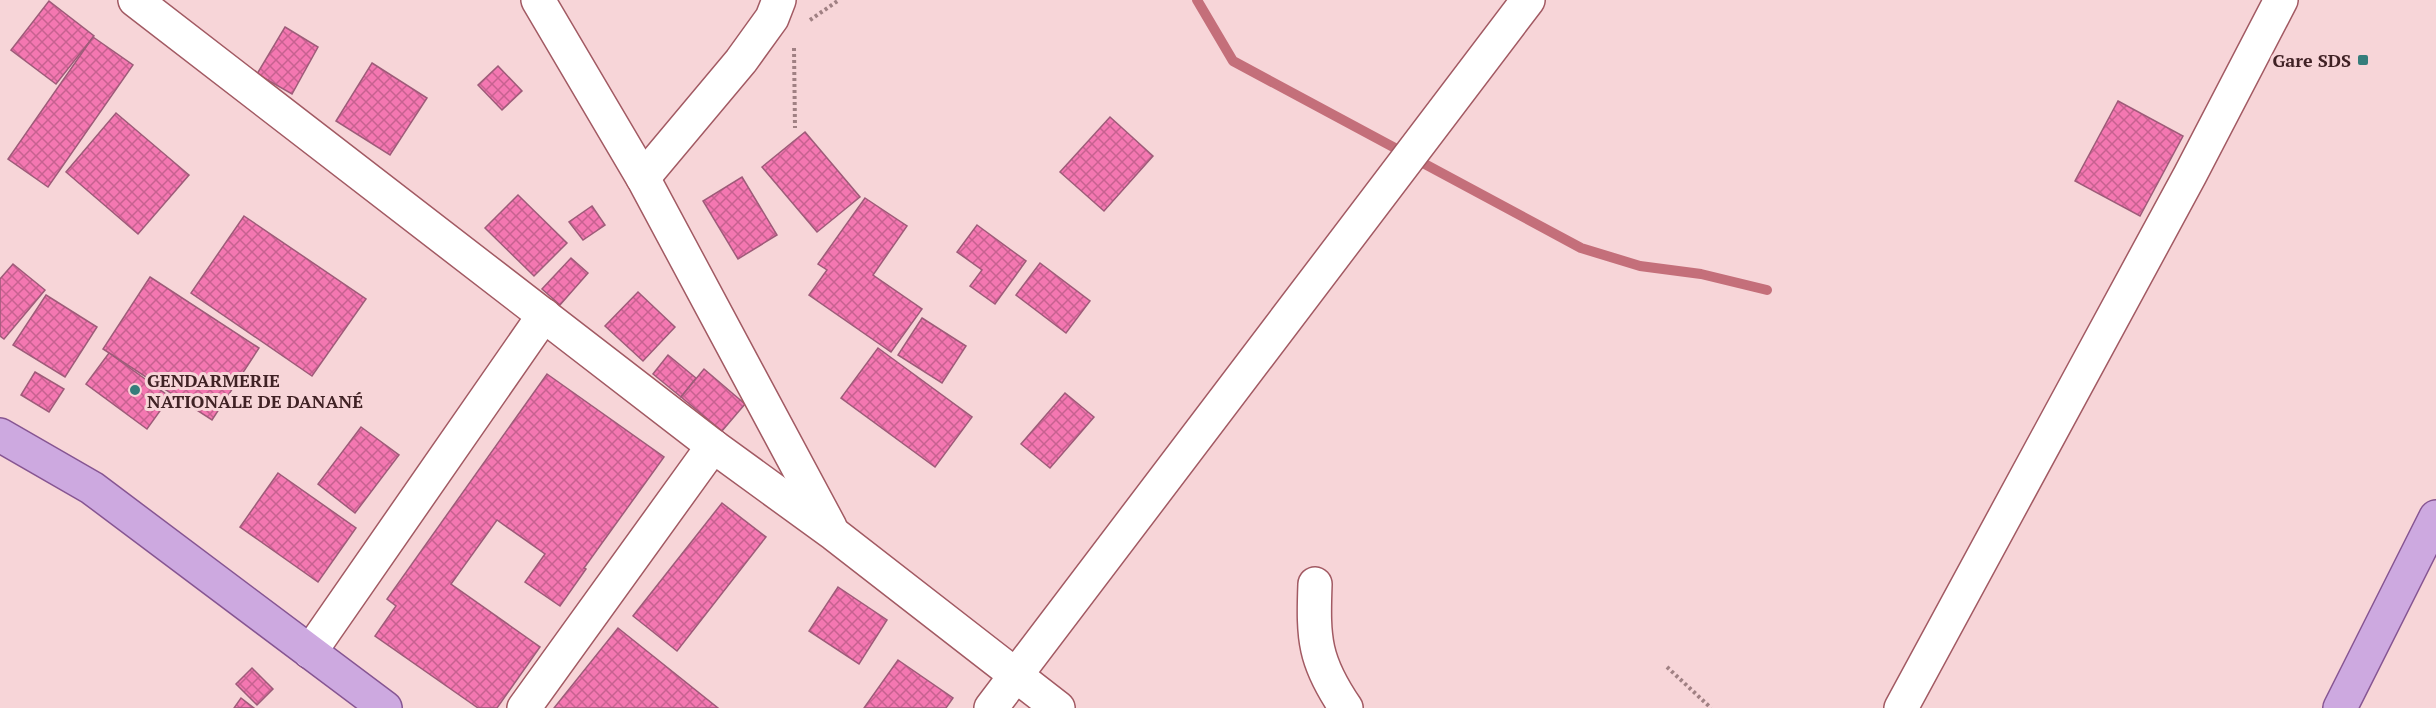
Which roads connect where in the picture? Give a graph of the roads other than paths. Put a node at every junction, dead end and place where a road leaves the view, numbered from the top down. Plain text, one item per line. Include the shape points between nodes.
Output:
1 (135, 0) edge
2 (537, 0) edge
3 (779, 0) edge
4 (1528, 0) edge
5 (2281, 0) edge
6 (643, 178) junction
7 (544, 315) junction
8 (0, 435) edge
9 (713, 446) junction
10 (2436, 517) edge
11 (834, 534) junction
12 (1315, 584) dead end
13 (309, 652) junction
14 (1017, 676) junction
15 (385, 708) edge
16 (524, 708) edge
17 (991, 708) edge
18 (1058, 708) edge
19 (1346, 708) edge
20 (1901, 708) edge
21 (2340, 708) edge

1 - 7 street
2 - 6 street
3 - 6 street via 772,18 741,62
4 - 14 street
5 - 20 street via 2190,176
6 - 11 street
7 - 9 street
7 - 13 street
8 - 13 main road via 92,488
9 - 11 street
9 - 16 street
10 - 21 main road
11 - 14 street
12 - 19 street via 1314,626 1320,663
13 - 15 main road
14 - 17 street
14 - 18 street

